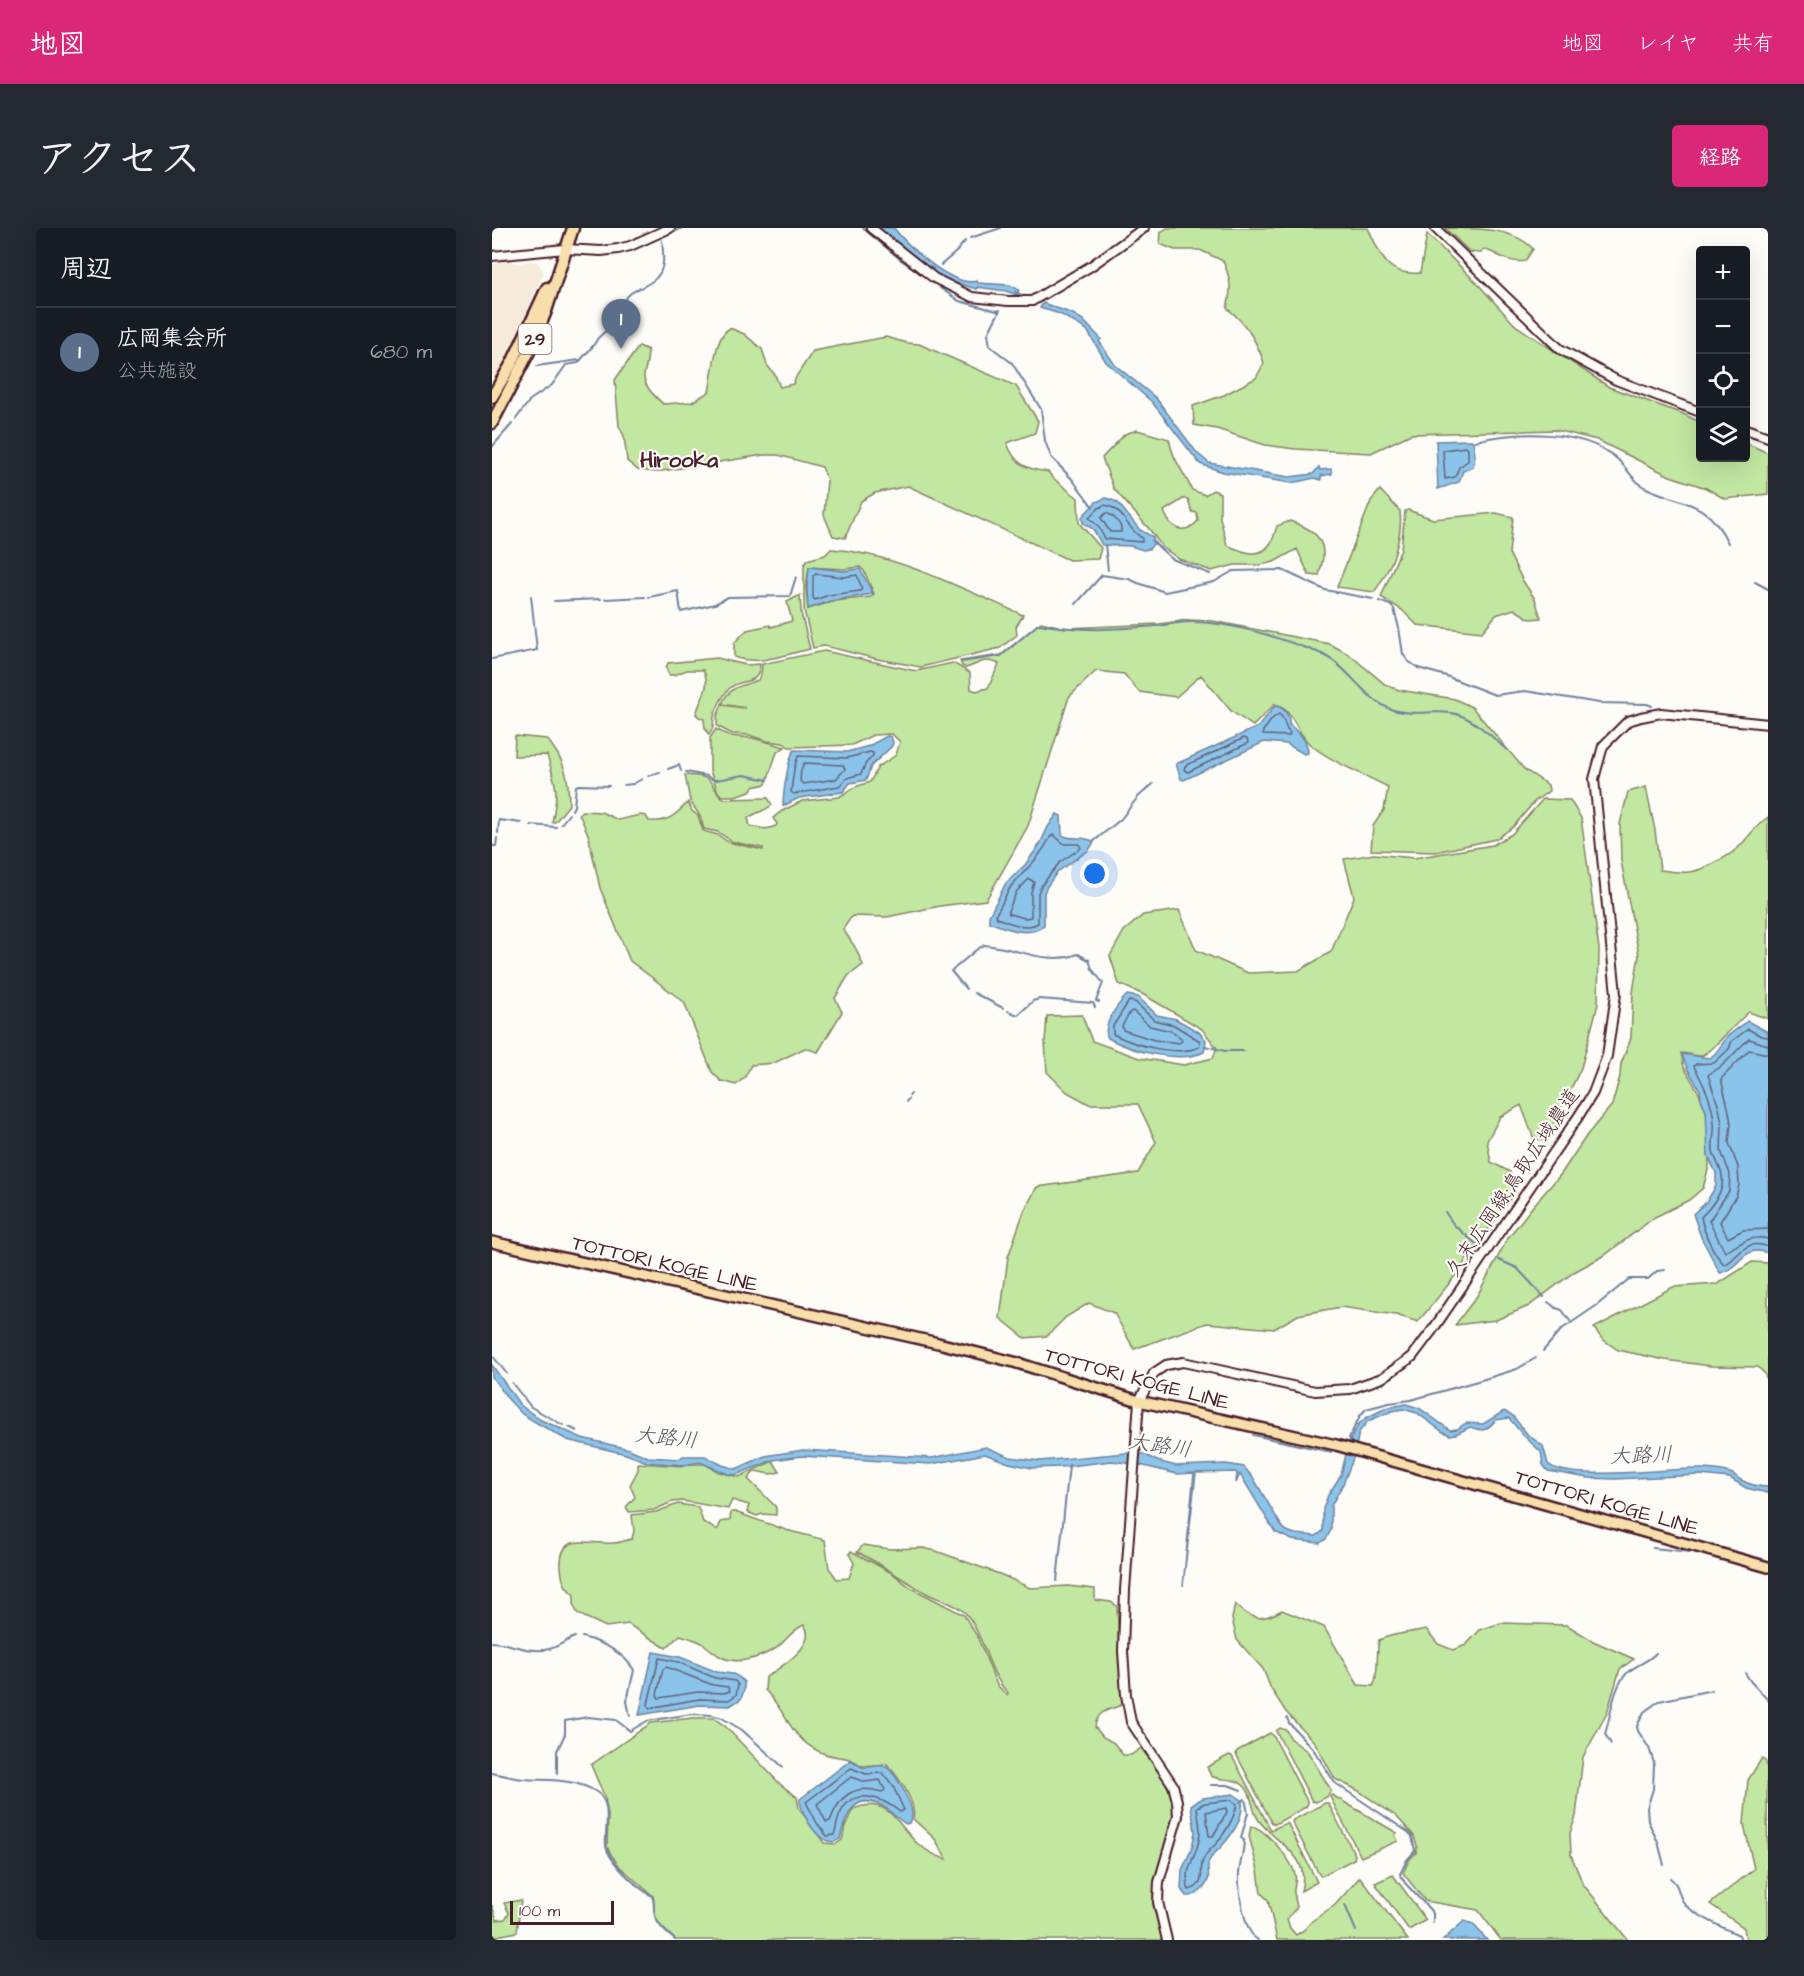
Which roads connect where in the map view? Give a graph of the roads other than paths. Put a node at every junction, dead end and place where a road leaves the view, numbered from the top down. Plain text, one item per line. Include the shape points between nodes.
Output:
1 (573, 228) edge
2 (670, 228) edge
3 (871, 228) edge
4 (1144, 228) edge
5 (1435, 228) edge
6 (565, 249) junction
7 (492, 256) edge
8 (492, 397) edge
9 (1696, 410) edge
10 (492, 423) edge
11 (1750, 430) edge
12 (1768, 437) edge
13 (1768, 724) edge
14 (492, 1242) edge
15 (1139, 1401) junction
16 (1768, 1567) edge
17 (1167, 1940) edge

1 - 6 highway, 29
2 - 6 street via 618,249
3 - 4 street via 934,278 972,297 1008,301 1032,301
5 - 9 street via 1560,349 1616,380
6 - 7 street
6 - 8 highway, 29
6 - 10 highway, 29 via 532,346
11 - 12 street
13 - 15 street, 久末広岡線;鳥取広域農道 via 1661,713 1628,721 1603,746 1594,779 1616,994 1607,1056 1593,1093 1578,1117 1412,1357 1382,1378 1350,1389 1315,1391 1183,1362 1166,1365 1154,1373
14 - 15 main road, TOTTORI KOGE LINE via 938,1343
15 - 16 main road, TOTTORI KOGE LINE via 1358,1451
15 - 17 street via 1123,1657 1131,1722 1173,1785 1177,1801 1178,1816 1159,1882 1158,1902

